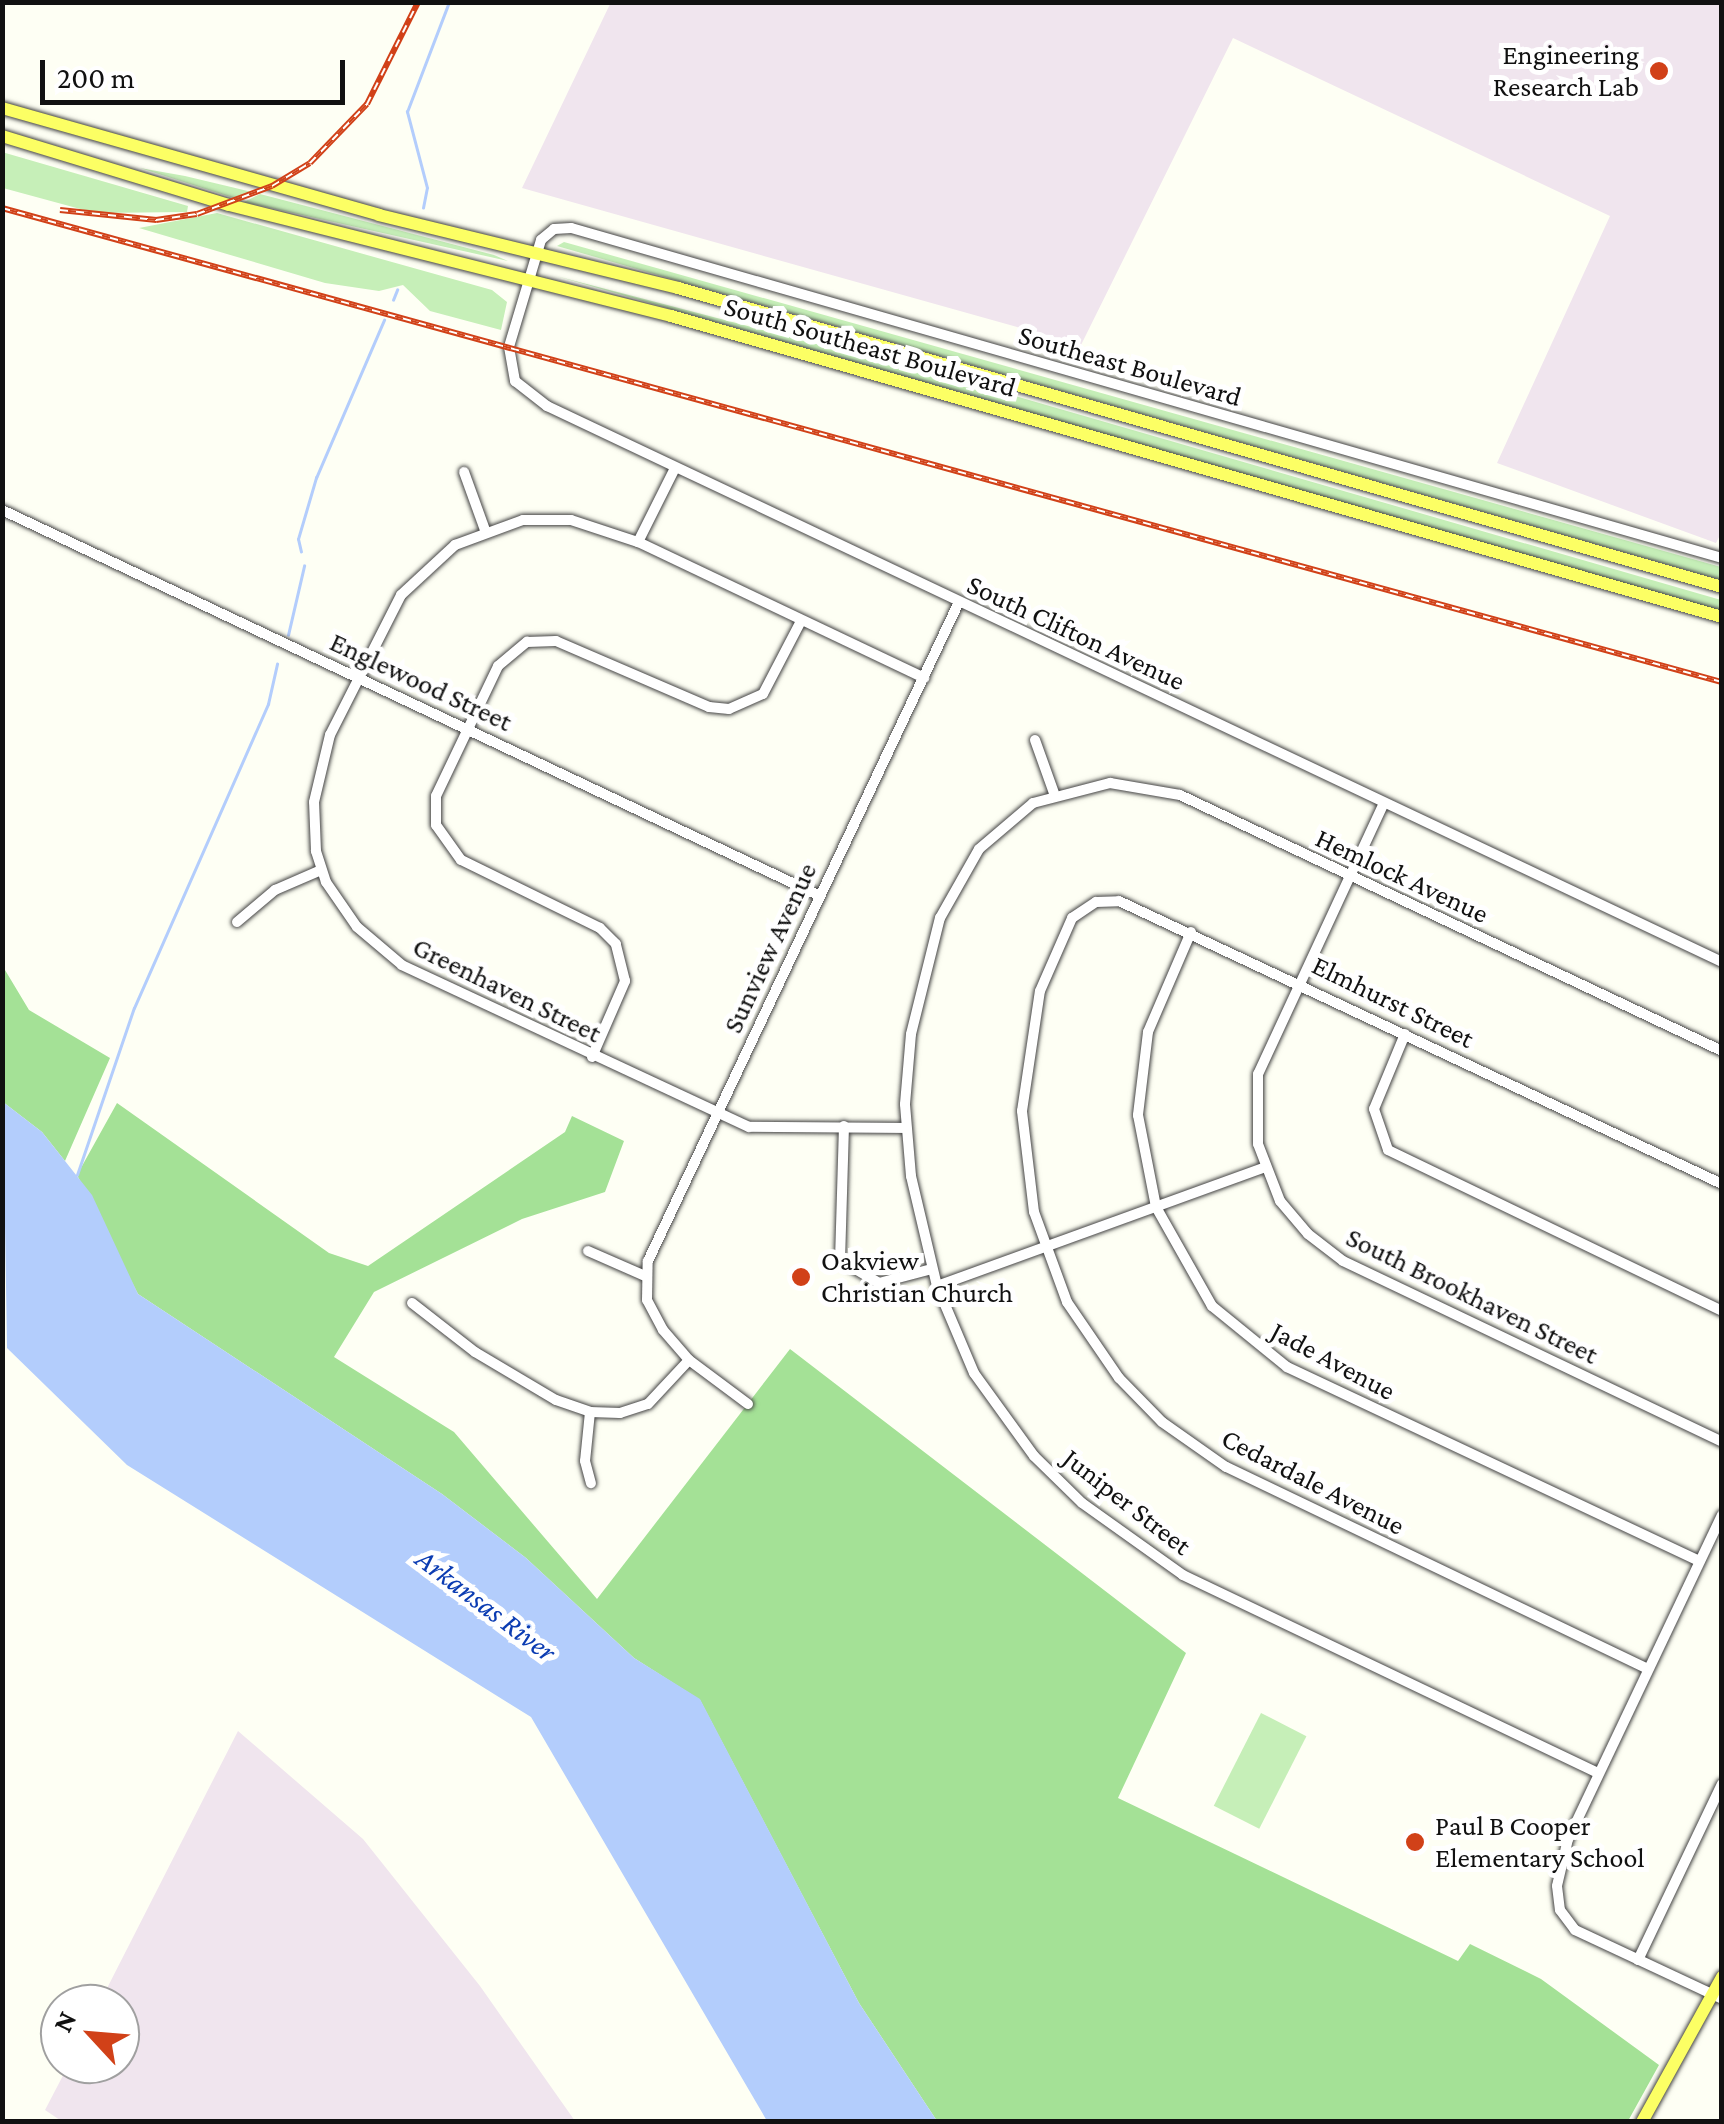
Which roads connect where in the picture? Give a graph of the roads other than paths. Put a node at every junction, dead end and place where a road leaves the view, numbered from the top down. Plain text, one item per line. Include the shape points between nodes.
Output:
1 (2, 108) edge
2 (2, 136) edge
3 (536, 252) junction
4 (528, 279) junction
5 (674, 468) junction
6 (464, 472) dead end
7 (2, 510) edge
8 (484, 530) junction
9 (638, 542) junction
10 (1722, 558) edge
11 (1722, 586) edge
12 (958, 602) junction
13 (1722, 617) edge
14 (802, 621) junction
15 (358, 676) junction
16 (924, 678) junction
17 (468, 728) junction
18 (1036, 740) dead end
19 (1054, 793) junction
20 (1383, 804) junction
21 (321, 870) junction
22 (1350, 876) junction
23 (820, 896) junction
24 (237, 922) dead end
25 (1190, 932) junction
26 (1056, 946) joint
27 (1722, 962) edge
28 (1299, 982) junction
29 (1405, 1034) junction
30 (1722, 1051) edge
31 (592, 1057) junction
32 (716, 1114) junction
33 (844, 1126) junction
34 (906, 1128) junction
35 (1266, 1167) junction
36 (1722, 1184) edge
37 (1156, 1208) junction
38 (1044, 1248) junction
39 (588, 1251) dead end
40 (932, 1270) junction
41 (645, 1276) junction
42 (937, 1286) junction
43 (412, 1303) dead end
44 (1722, 1311) edge
45 (690, 1360) junction
46 (748, 1404) dead end
47 (590, 1412) junction
48 (1722, 1442) edge
49 (591, 1483) dead end
50 (1722, 1515) edge
51 (1699, 1561) junction
52 (1648, 1669) junction
53 (1598, 1773) junction
54 (1722, 1784) edge
55 (1638, 1960) junction
56 (1722, 1977) edge
57 (1717, 1997) edge
58 (1642, 2122) edge

1 - 3 main road, South Southeast Boulevard via 272,186
2 - 4 main road, South Southeast Boulevard via 229,205
3 - 4 street
3 - 10 street, Southeast Boulevard via 546,234 571,228
3 - 11 main road, South Southeast Boulevard
4 - 5 street, South Clifton Avenue via 509,347 515,381 534,399
4 - 13 main road, South Southeast Boulevard
5 - 9 street
5 - 12 street, South Clifton Avenue
6 - 8 street
7 - 15 street, Englewood Street
8 - 9 street via 562,519
8 - 15 street, Greenhaven Street via 436,558 412,582
9 - 14 street
12 - 16 street, Sunview Avenue
12 - 20 street, South Clifton Avenue
14 - 16 street
14 - 17 street via 763,694 729,710 708,707 570,645 527,642 498,666
15 - 17 street, Englewood Street
15 - 21 street, Greenhaven Street via 318,777 314,828
16 - 23 street, Sunview Avenue
17 - 23 street, Englewood Street
17 - 31 street via 434,804 442,840 461,860 600,928 622,954 623,992
18 - 19 street
19 - 22 street, Hemlock Avenue via 1110,783 1180,795
19 - 34 street, Juniper Street via 1004,822 950,894 915,1011
20 - 22 street, South Brookhaven Street
20 - 27 street, South Clifton Avenue
21 - 24 street via 275,890
21 - 31 street, Greenhaven Street via 345,912 384,953
22 - 28 street, South Brookhaven Street
22 - 30 street, Hemlock Avenue
23 - 32 street, Sunview Avenue
25 - 26 street, Elmhurst Street via 1102,900 1072,918
25 - 28 street, Elmhurst Street
25 - 37 street, Jade Avenue via 1156,1008 1140,1073 1140,1144
26 - 38 street, Cedardale Avenue via 1032,1022 1022,1111 1026,1168
28 - 29 street, Elmhurst Street
28 - 35 street, South Brookhaven Street via 1266,1051 1254,1098
29 - 36 street, Elmhurst Street
29 - 44 street via 1374,1110 1388,1150
31 - 32 street, Greenhaven Street
32 - 33 street, Greenhaven Street via 773,1132
32 - 41 street, Sunview Avenue
33 - 34 street, Greenhaven Street
33 - 40 street via 840,1260 879,1283
34 - 40 street, Juniper Street
35 - 37 street
35 - 48 street, South Brookhaven Street via 1296,1222 1343,1261
37 - 38 street
37 - 51 street, Jade Avenue via 1197,1287 1256,1348
38 - 42 street
38 - 52 street, Cedardale Avenue via 1100,1354 1140,1401 1199,1450
39 - 41 street
40 - 42 street, Juniper Street
41 - 45 street via 654,1316
42 - 53 street, Juniper Street via 966,1358 1012,1430 1058,1481 1139,1547 1183,1576
43 - 47 street via 475,1352 556,1400
45 - 46 street
45 - 47 street via 648,1404 620,1414
47 - 49 street via 585,1461
50 - 51 street
51 - 52 street
52 - 53 street
53 - 55 street via 1561,1859 1558,1894 1575,1930
54 - 55 street
55 - 57 street
56 - 57 main road
57 - 58 main road

